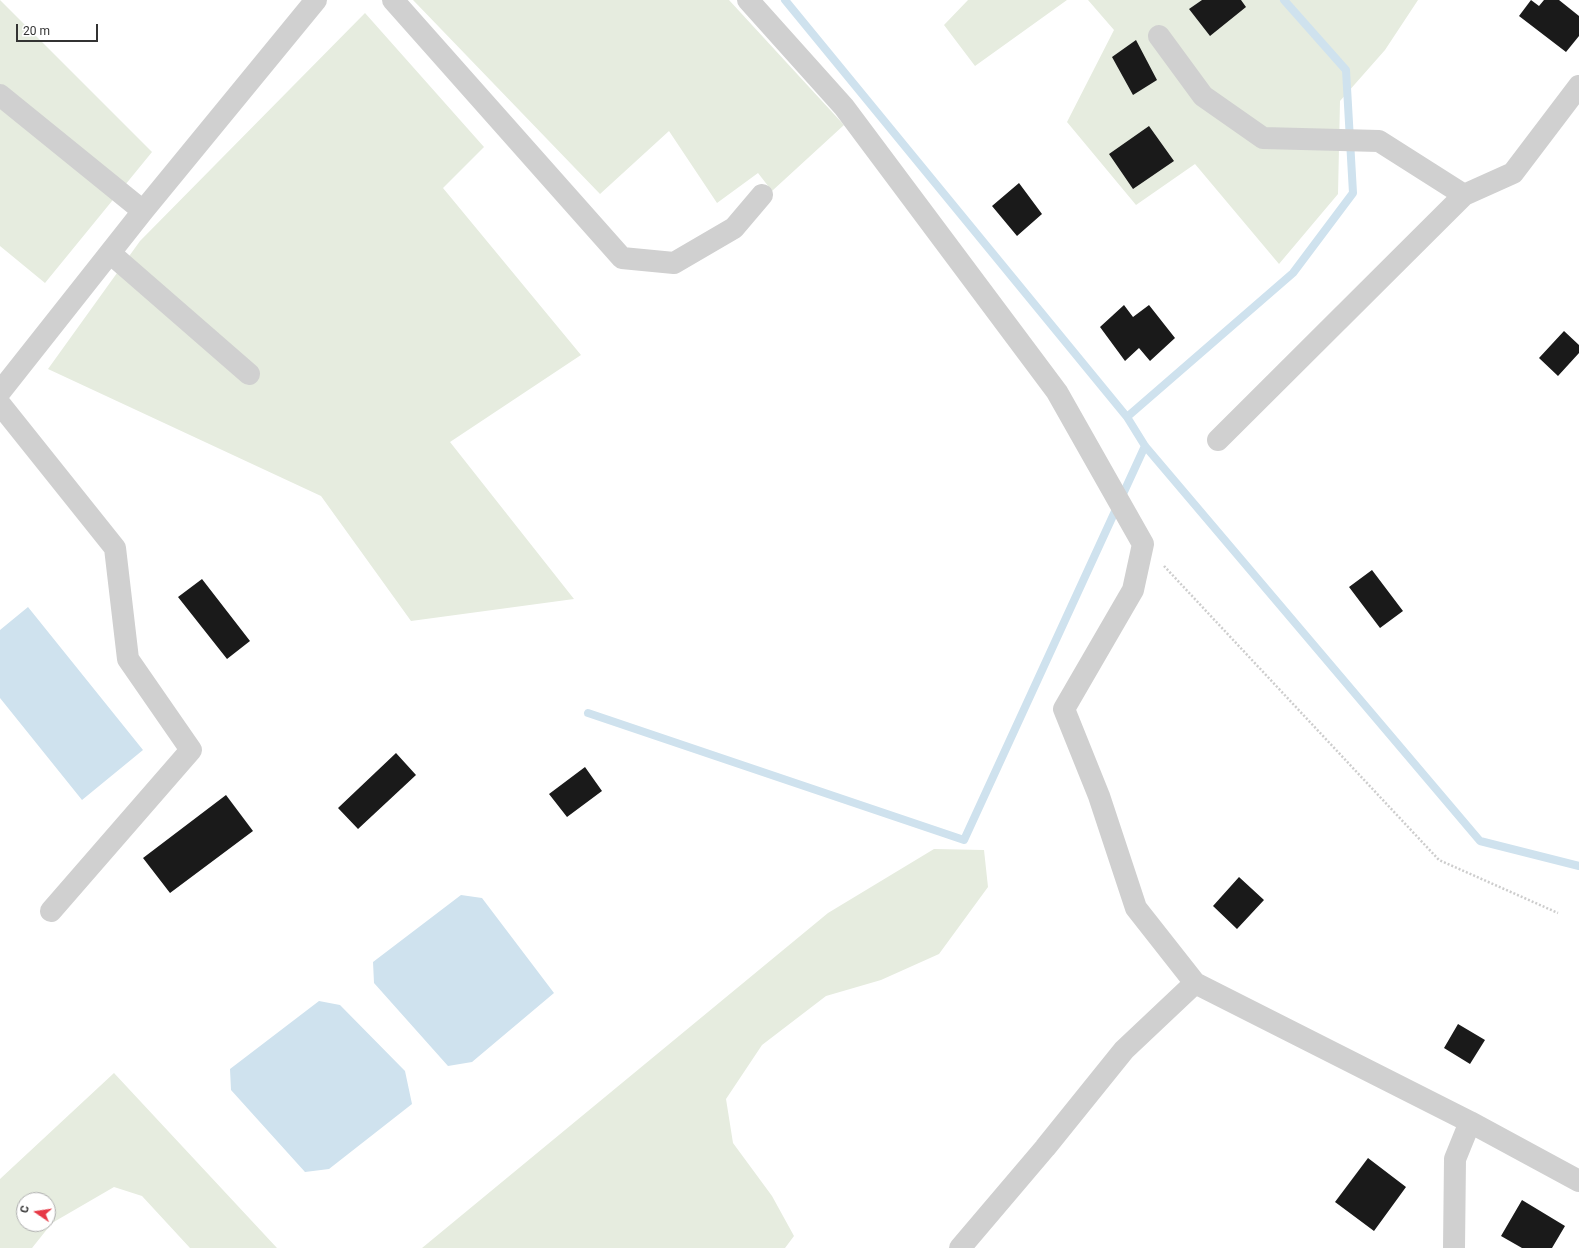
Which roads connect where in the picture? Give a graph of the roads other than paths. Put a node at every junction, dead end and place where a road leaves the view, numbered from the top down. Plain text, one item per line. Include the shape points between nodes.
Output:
1 (316, 0) edge
2 (393, 0) edge
3 (748, 0) edge
4 (1159, 36) dead end
5 (1579, 86) edge
6 (0, 95) edge
7 (1464, 195) junction
8 (762, 196) dead end
9 (143, 211) junction
10 (110, 253) junction
11 (249, 374) dead end
12 (0, 392) edge
13 (0, 404) edge
14 (1218, 440) dead end
15 (51, 911) dead end
16 (1195, 983) junction
17 (1470, 1122) junction
18 (1579, 1181) edge
19 (960, 1248) edge
20 (1454, 1248) edge

1 - 9 street
2 - 8 street via 622,258 674,263 734,228
3 - 16 street via 844,107 1057,392 1143,544 1133,590 1064,710 1099,796 1136,908
4 - 7 street via 1203,96 1263,138 1379,141
5 - 7 street via 1513,173
6 - 9 street
7 - 14 street
9 - 10 street
10 - 11 street
10 - 12 street
13 - 15 street via 116,548 128,659 191,750
16 - 17 street
16 - 19 street via 1124,1050
17 - 18 street
17 - 20 street via 1455,1159

